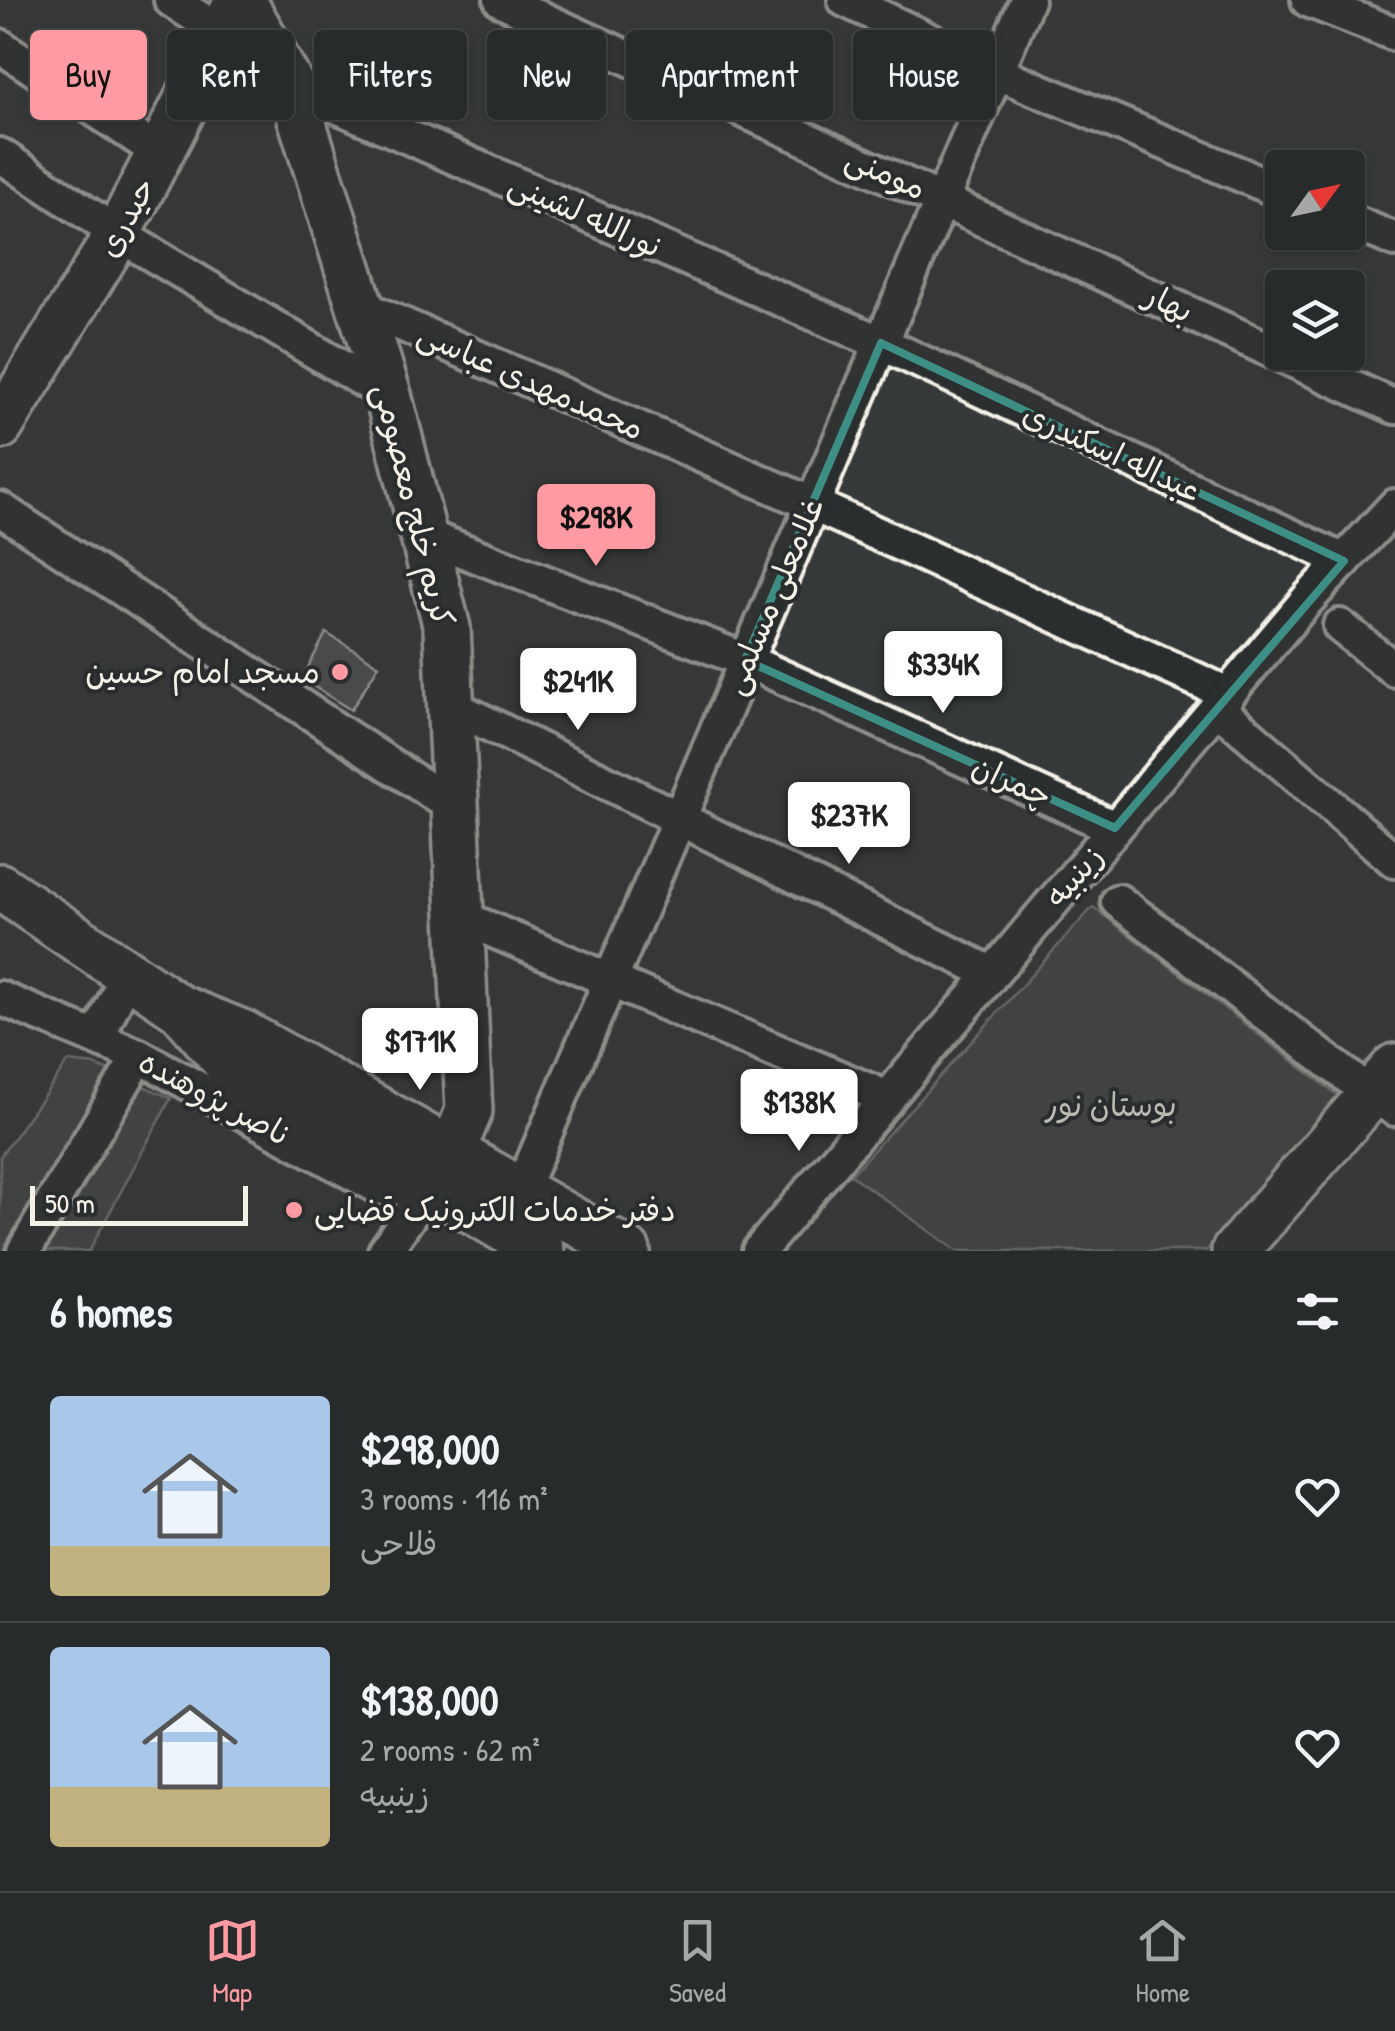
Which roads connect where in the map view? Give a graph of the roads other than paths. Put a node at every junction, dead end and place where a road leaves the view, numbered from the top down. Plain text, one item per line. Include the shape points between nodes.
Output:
1 (171, 0) edge
2 (501, 0) edge
3 (845, 0) edge
4 (1027, 0) edge
5 (1308, 0) edge
6 (234, 11) edge
7 (1395, 34) edge
8 (0, 46) edge
9 (996, 72) junction
10 (294, 87) edge
11 (294, 92) edge
12 (160, 154) junction
13 (0, 155) edge
14 (1265, 185) edge
15 (942, 199) junction
16 (1365, 227) edge
17 (118, 234) junction
18 (1395, 240) edge
19 (360, 306) junction
20 (881, 343) junction
21 (388, 395) junction
22 (1395, 407) edge
23 (0, 426) edge
24 (812, 504) junction
25 (1395, 506) edge
26 (0, 509) edge
27 (424, 536) junction
28 (1344, 560) junction
29 (1340, 626) dead end
30 (745, 660) junction
31 (1395, 670) edge
32 (1223, 700) junction
33 (450, 705) junction
34 (454, 806) junction
35 (678, 817) junction
36 (1116, 828) junction
37 (1395, 861) edge
38 (0, 887) edge
39 (1118, 901) dead end
40 (461, 917) junction
41 (991, 973) junction
42 (128, 974) junction
43 (608, 981) junction
44 (0, 998) edge
45 (97, 1038) junction
46 (139, 1056) junction
47 (1387, 1090) edge
48 (887, 1098) junction
49 (440, 1170) junction
50 (520, 1193) junction
51 (1254, 1245) edge
52 (24, 1251) edge
53 (386, 1251) edge
54 (541, 1251) edge
55 (627, 1251) edge
56 (758, 1251) edge

1 - 6 street
2 - 15 street, مومنی
3 - 9 street
4 - 9 street, غلامعلی مسلمی
5 - 7 street
6 - 12 street, حیدری
8 - 12 street
9 - 14 street
9 - 15 street, غلامعلی مسلمی
10 - 20 street, نورالله لشینی
11 - 19 street, کریم خلج معصومی
12 - 17 street, حیدری
13 - 17 street
15 - 20 street, غلامعلی مسلمی
15 - 22 street, بهار
16 - 18 street
17 - 21 street
17 - 23 street, حیدری
19 - 21 street, کریم خلج معصومی
19 - 24 street, محمدمهدی عباسی
20 - 24 street, غلامعلی مسلمی
20 - 28 street, عبداله اسکندری
21 - 27 street, کریم خلج معصومی
24 - 30 street, غلامعلی مسلمی
24 - 32 street, محمدمهدی عباسی
25 - 28 street, زینبیه
26 - 34 street
27 - 30 street, چمران
27 - 33 street, کریم خلج معصومی via 447,628
28 - 32 street, زینبیه
29 - 31 street
30 - 35 street, غلامعلی مسلمی
30 - 36 street, چمران
32 - 36 street, زینبیه
32 - 37 street, محمدمهدی عباسی
33 - 34 street, کریم خلج معصومی
33 - 35 street
34 - 40 street, کریم خلج معصومی
35 - 41 street
35 - 43 street, غلامعلی مسلمی
36 - 41 street, زینبیه
38 - 42 street
39 - 47 street
40 - 43 street
40 - 49 street, کریم خلج معصومی via 469,1111
41 - 48 street, زینبیه
42 - 45 street
42 - 49 street via 179,1008 244,1034
43 - 48 street
43 - 50 street, غلامعلی مسلمی
44 - 45 street, ناصر پژوهنده
45 - 46 street, ناصر پژوهنده
46 - 49 street, ناصر پژوهنده via 380,1188
46 - 52 street
47 - 51 street
48 - 56 street, زینبیه
49 - 50 street
49 - 53 street
49 - 54 street
50 - 55 street

